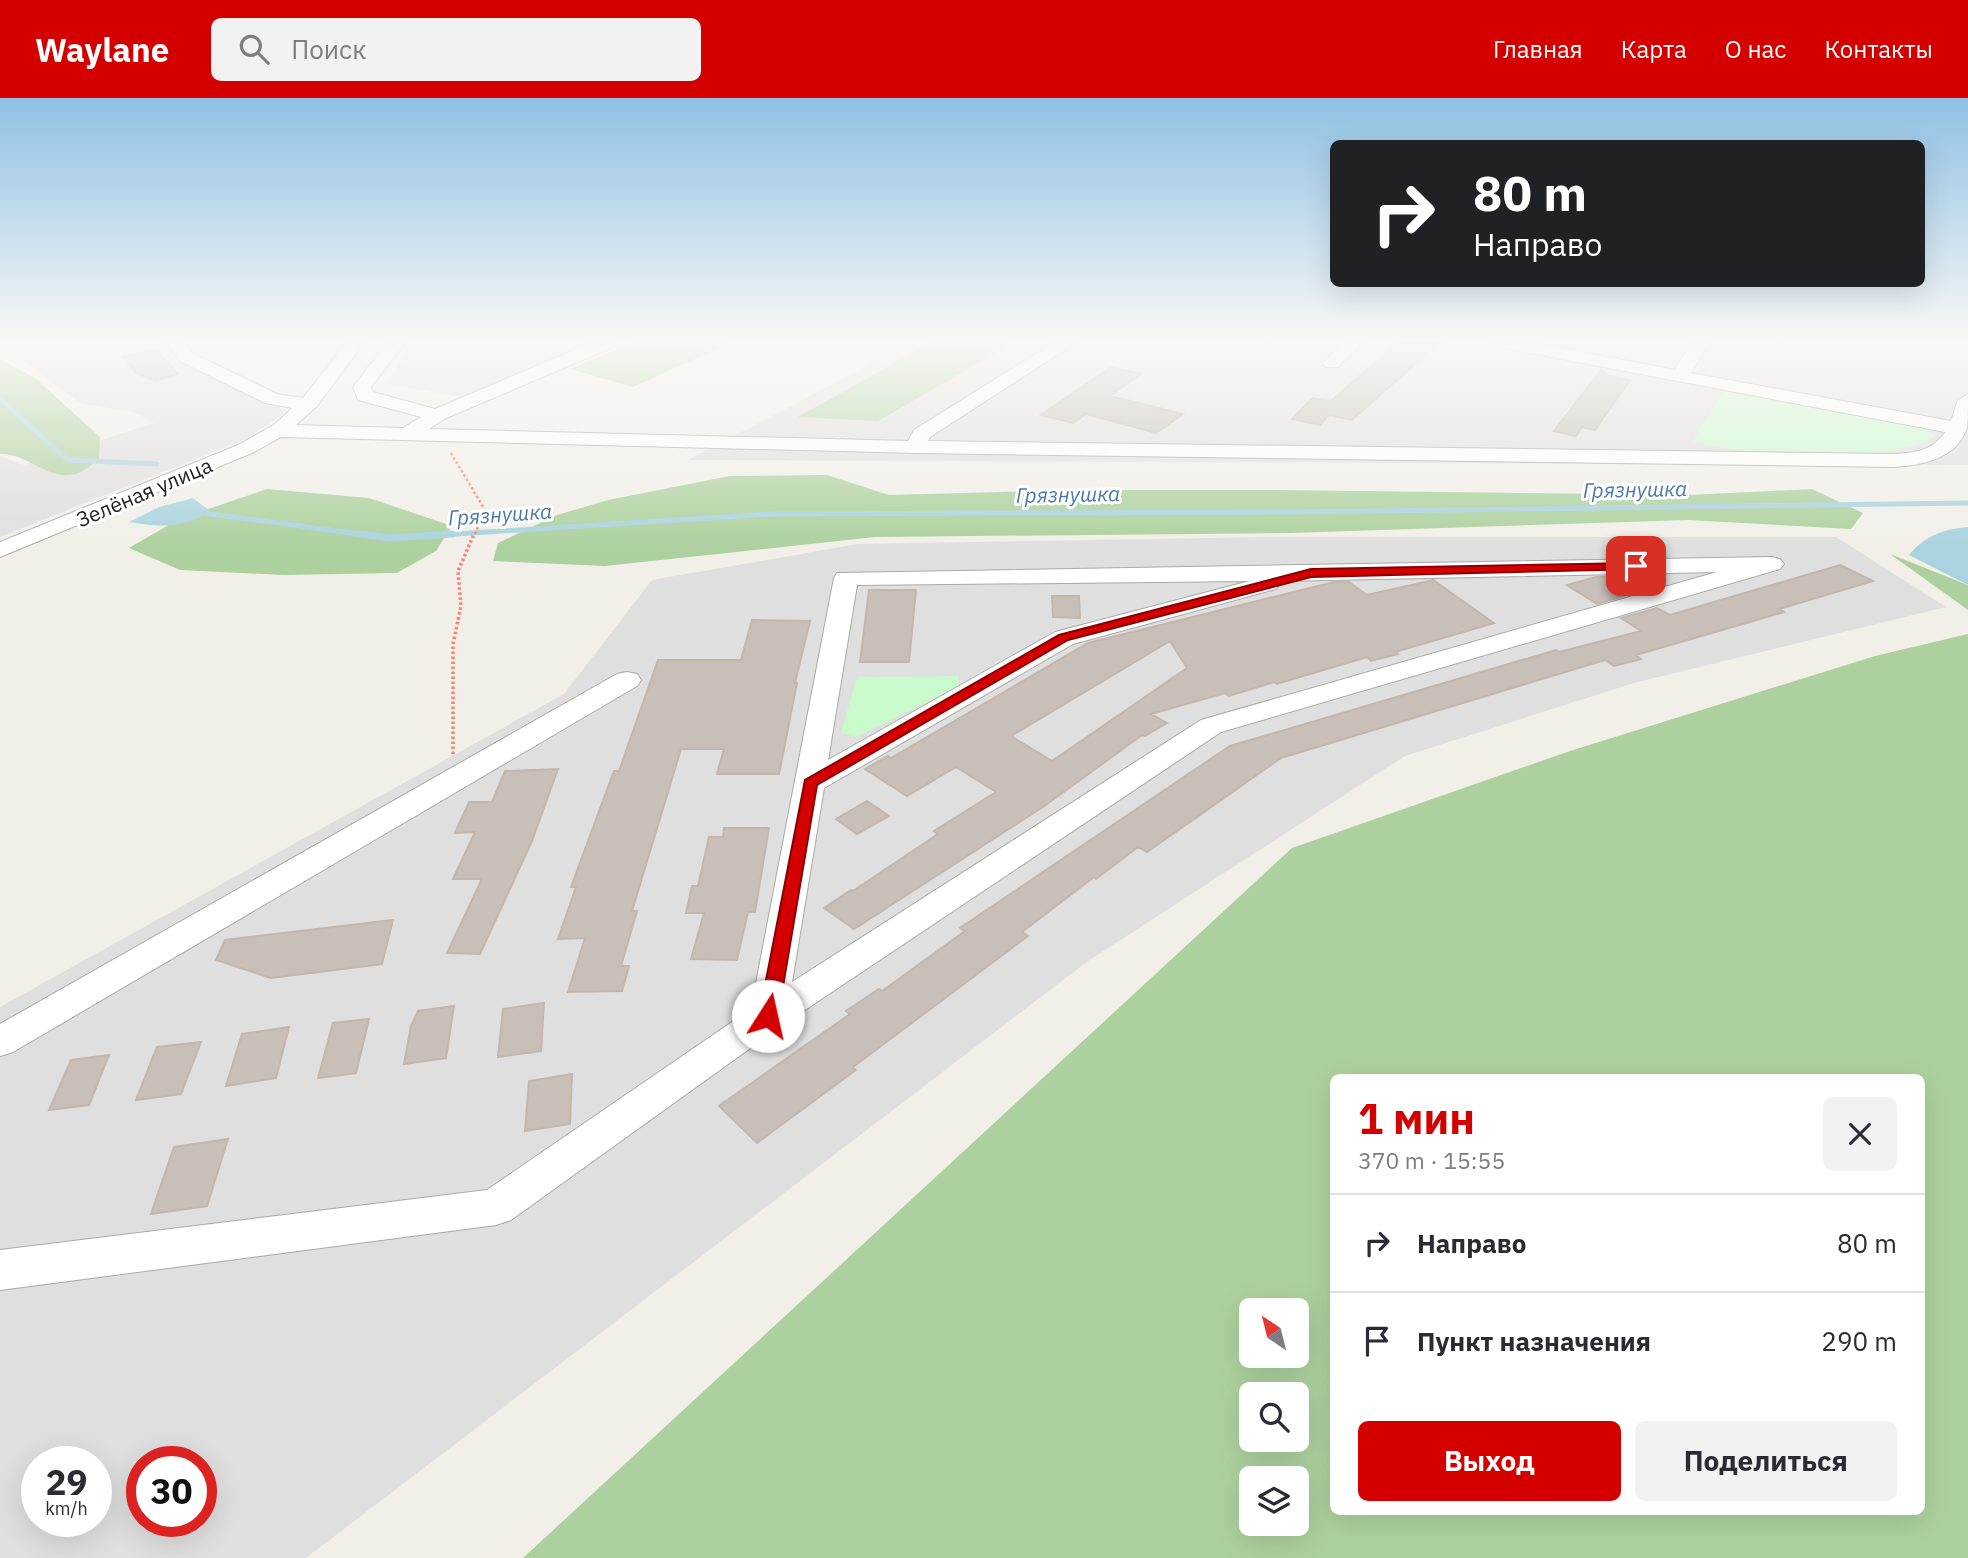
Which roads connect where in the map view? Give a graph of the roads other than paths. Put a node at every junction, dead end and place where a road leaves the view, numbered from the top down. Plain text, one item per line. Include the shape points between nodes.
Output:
1 (300, 411) edge
2 (403, 411) edge
3 (467, 411) edge
4 (957, 411) edge
5 (1867, 411) edge
6 (1965, 411) edge
7 (438, 425) junction
8 (1957, 428) junction
9 (277, 431) junction
10 (916, 447) junction
11 (0, 550) edge
12 (1311, 573) junction
13 (627, 680) dead end
14 (810, 783) junction
15 (768, 1016) junction
16 (0, 1042) edge
17 (0, 1270) edge

1 - 9 street, Зелёная улица
2 - 7 street
3 - 7 street
4 - 10 street via 920,434
5 - 8 street
6 - 8 street
7 - 9 street via 408,434
7 - 10 street
8 - 10 street via 1941,452 1914,459 1878,460
9 - 11 street, Зелёная улица via 245,449
12 - 14 street via 1064,638
12 - 14 street via 846,578
12 - 15 street via 1772,564 1211,726
13 - 16 street
14 - 15 street
15 - 17 street via 496,1207

